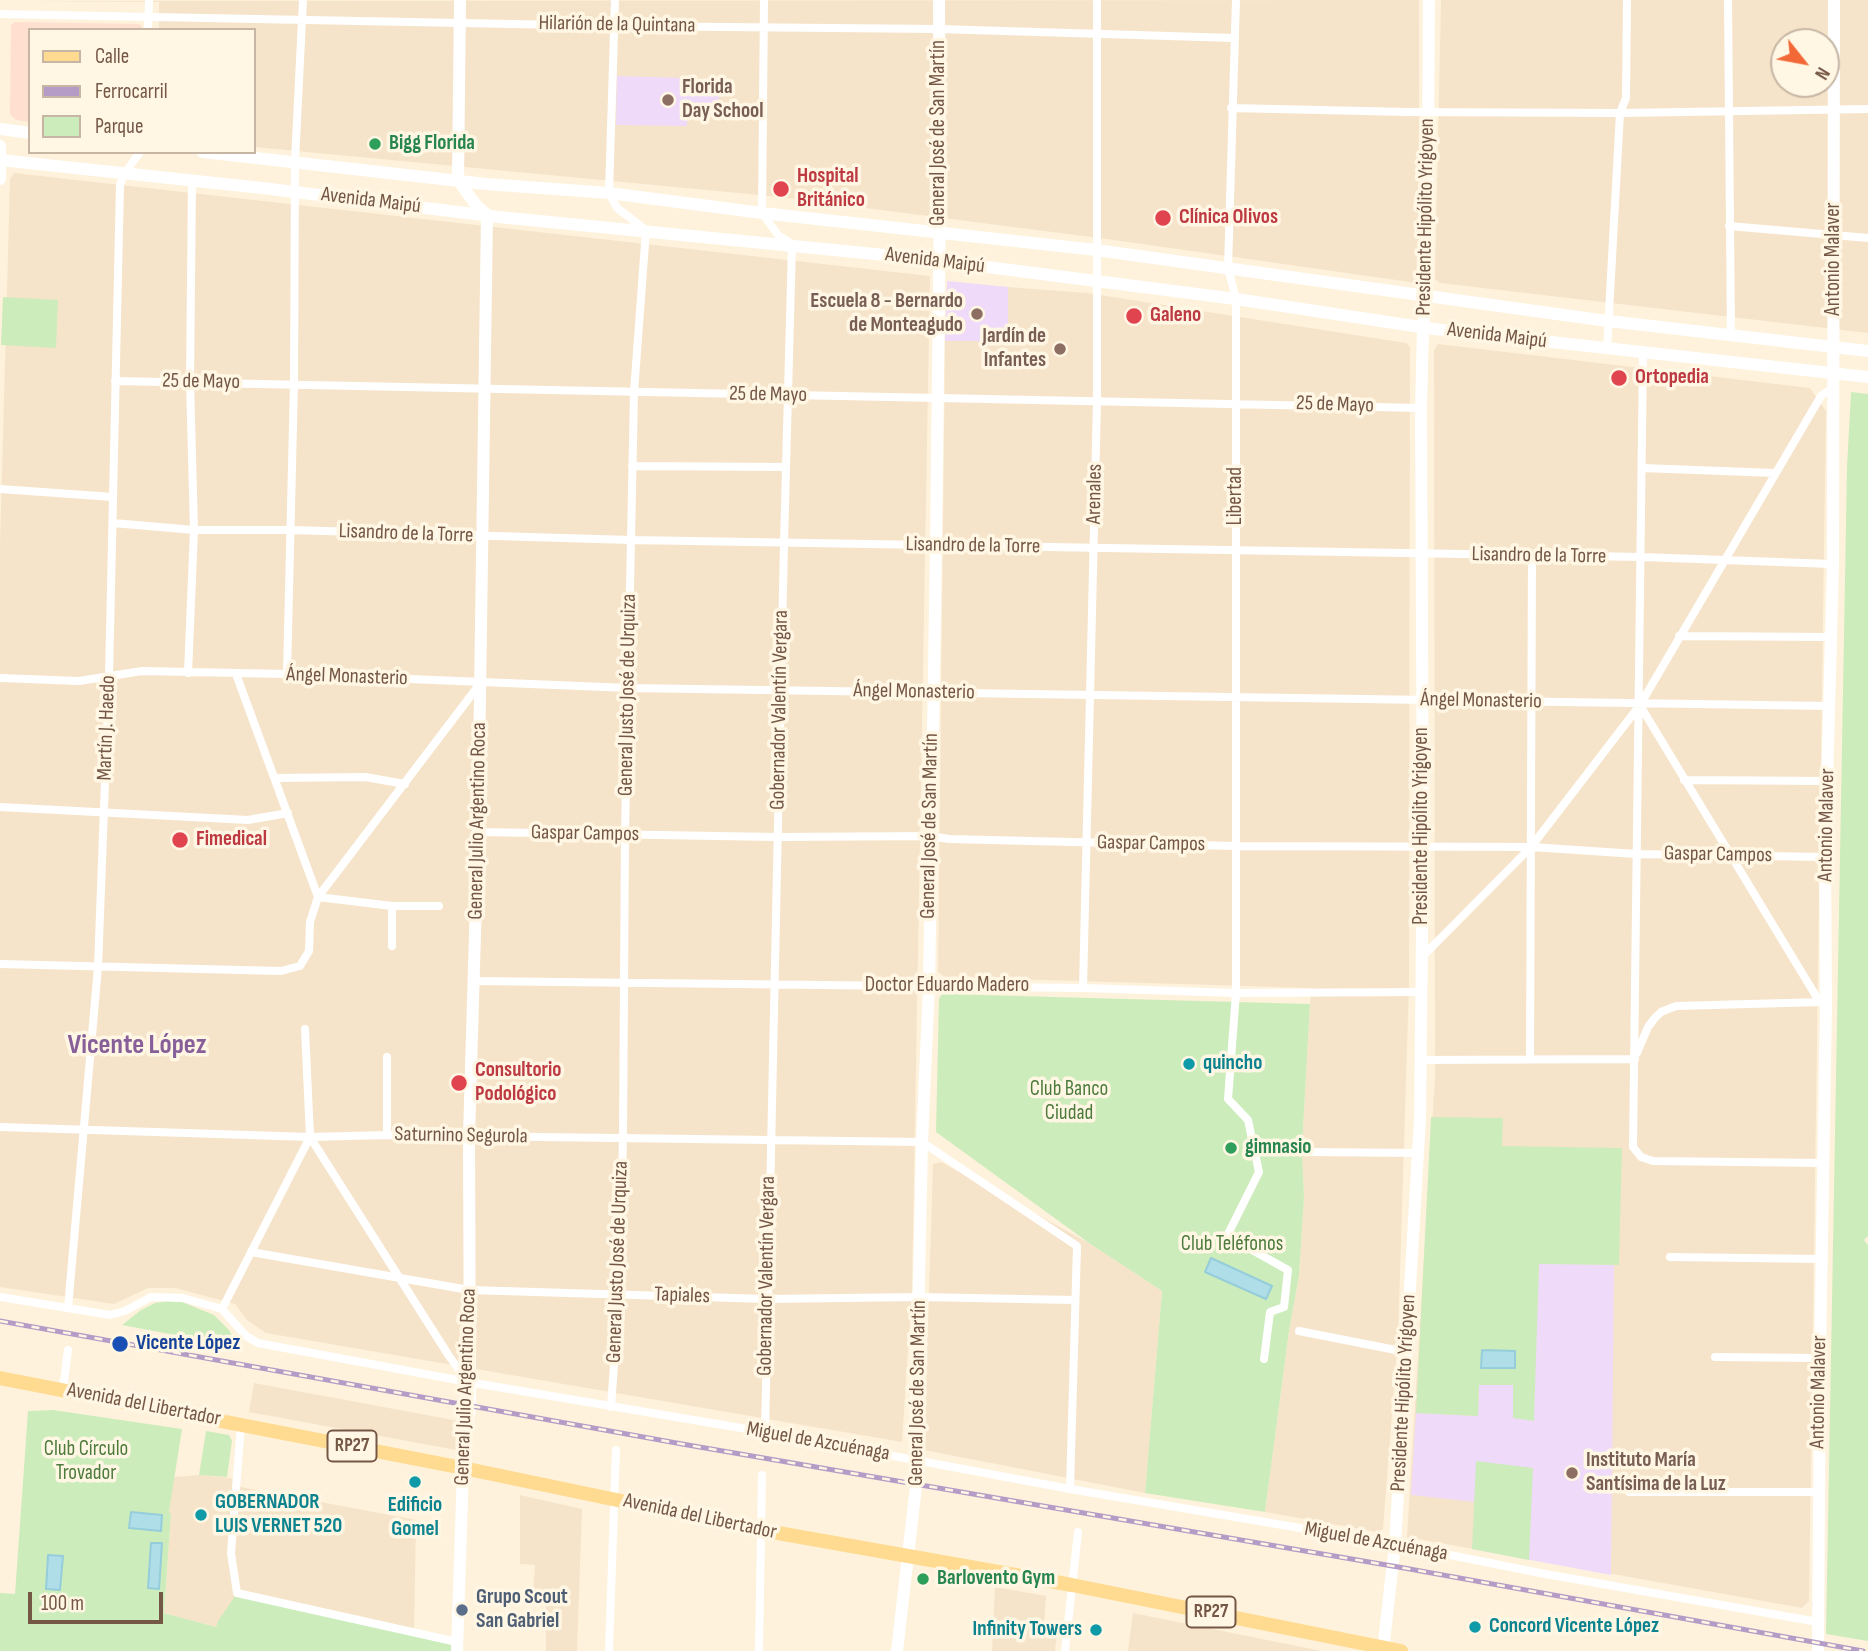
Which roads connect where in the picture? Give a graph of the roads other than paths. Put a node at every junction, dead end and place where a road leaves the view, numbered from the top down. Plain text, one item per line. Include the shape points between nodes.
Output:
1 (149, 0) edge
2 (303, 0) edge
3 (460, 0) edge
4 (615, 0) edge
5 (764, 0) edge
6 (939, 0) edge
7 (1097, 0) edge
8 (1236, 0) edge
9 (1429, 0) edge
10 (1627, 0) edge
11 (1728, 0) edge
12 (1834, 0) edge
13 (0, 14) edge
14 (148, 15) junction
15 (303, 20) junction
16 (460, 22) junction
17 (615, 26) junction
18 (763, 27) junction
19 (148, 28) edge
20 (939, 29) junction
21 (1097, 34) junction
22 (1234, 38) junction
23 (1231, 108) junction
24 (1834, 109) junction
25 (1868, 109) edge
26 (1728, 110) junction
27 (1428, 112) junction
28 (1620, 113) junction
29 (0, 129) edge
30 (28, 133) edge
31 (0, 146) edge
32 (139, 154) edge
33 (221, 154) edge
34 (0, 160) edge
35 (295, 162) junction
36 (124, 174) junction
37 (0, 179) edge
38 (192, 180) junction
39 (458, 180) junction
40 (295, 191) junction
41 (610, 193) junction
42 (762, 213) junction
43 (486, 215) junction
44 (1729, 226) junction
45 (646, 230) junction
46 (940, 233) junction
47 (1835, 235) junction
48 (1868, 238) edge
49 (792, 244) junction
50 (1096, 250) junction
51 (939, 261) junction
52 (1228, 268) junction
53 (1095, 281) junction
54 (1426, 297) junction
55 (1236, 299) junction
56 (1608, 321) junction
57 (1423, 328) junction
58 (1731, 337) junction
59 (1833, 347) junction
60 (1607, 349) junction
61 (1868, 351) edge
62 (1643, 354) junction
63 (1868, 377) edge
64 (115, 380) junction
65 (1834, 381) junction
66 (190, 382) junction
67 (294, 383) junction
68 (485, 388) junction
69 (634, 391) junction
70 (787, 396) junction
71 (938, 397) junction
72 (1097, 402) junction
73 (1236, 402) junction
74 (1421, 408) junction
75 (632, 466) junction
76 (785, 467) junction
77 (1642, 468) junction
78 (1775, 473) junction
79 (0, 489) edge
80 (113, 497) junction
81 (113, 523) junction
82 (194, 530) junction
83 (291, 530) junction
84 (482, 536) junction
85 (631, 540) junction
86 (783, 543) junction
87 (936, 545) junction
88 (1094, 548) junction
89 (1236, 551) junction
90 (1422, 554) junction
91 (1532, 555) junction
92 (1642, 557) junction
93 (1725, 560) junction
94 (1833, 564) junction
95 (1679, 636) junction
96 (1831, 637) junction
97 (188, 673) junction
98 (236, 674) junction
99 (287, 674) junction
100 (109, 676) junction
101 (0, 678) edge
102 (481, 682) junction
103 (628, 688) junction
104 (780, 690) junction
105 (932, 693) junction
106 (1090, 695) junction
107 (1236, 697) junction
108 (1422, 700) junction
109 (1531, 701) junction
110 (1640, 705) junction
111 (1829, 706) junction
112 (275, 778) junction
113 (1684, 780) junction
114 (1827, 781) junction
115 (405, 783) junction
116 (0, 807) edge
117 (105, 813) junction
118 (288, 813) junction
119 (478, 832) junction
120 (625, 834) junction
121 (930, 836) junction
122 (777, 837) junction
123 (1087, 843) junction
124 (1236, 846) junction
125 (1423, 846) junction
126 (1531, 847) junction
127 (1637, 853) junction
128 (1731, 854) junction
129 (1825, 857) junction
130 (318, 897) junction
131 (392, 906) junction
132 (439, 906) dead end
133 (392, 946) dead end
134 (1421, 959) junction
135 (0, 964) edge
136 (98, 967) junction
137 (474, 981) junction
138 (624, 984) junction
139 (774, 986) junction
140 (929, 986) junction
141 (1083, 988) junction
142 (1420, 992) junction
143 (1236, 993) junction
144 (1823, 1002) junction
145 (305, 1029) dead end
146 (387, 1057) dead end
147 (1530, 1059) junction
148 (1634, 1059) junction
149 (1421, 1060) junction
150 (0, 1127) edge
151 (84, 1130) junction
152 (387, 1135) junction
153 (469, 1136) junction
154 (310, 1137) junction
155 (623, 1138) junction
156 (770, 1140) junction
157 (922, 1142) junction
158 (1310, 1152) dead end
159 (1418, 1153) junction
160 (1825, 1163) junction
161 (251, 1252) junction
162 (1671, 1257) dead end
163 (1822, 1259) junction
164 (401, 1279) junction
165 (469, 1290) junction
166 (619, 1294) junction
167 (0, 1297) edge
168 (919, 1297) junction
169 (766, 1299) junction
170 (1074, 1300) junction
171 (68, 1308) junction
172 (222, 1309) junction
173 (1299, 1331) dead end
174 (68, 1350) dead end
175 (1406, 1352) junction
176 (1715, 1357) dead end
177 (1820, 1358) junction
178 (1264, 1359) dead end
179 (0, 1378) edge
180 (468, 1382) junction
181 (63, 1389) junction
182 (611, 1407) junction
183 (241, 1424) junction
184 (765, 1432) junction
185 (616, 1451) dead end
186 (915, 1459) junction
187 (463, 1468) junction
188 (762, 1475) dead end
189 (1070, 1489) junction
190 (1629, 1492) dead end
191 (1818, 1492) junction
192 (613, 1499) junction
193 (761, 1530) junction
194 (1078, 1532) dead end
195 (1395, 1545) junction
196 (909, 1557) junction
197 (1072, 1585) junction
198 (1818, 1622) junction
199 (1348, 1645) edge
200 (457, 1646) edge
201 (1384, 1649) edge
202 (609, 1651) edge
203 (759, 1651) edge
204 (897, 1651) edge
205 (1065, 1651) edge
206 (1401, 1651) edge
207 (1818, 1651) edge

1 - 14 street
2 - 15 street
3 - 16 street
4 - 17 street
5 - 18 street
6 - 20 street, General José de San Martín
7 - 21 street, Arenales
8 - 22 street, Libertad
9 - 27 street, Presidente Hipólito Yrigoyen
10 - 28 street via 1626,98
11 - 26 street
12 - 24 street, Antonio Malaver
13 - 14 street, Hilarión de la Quintana
14 - 15 street, Hilarión de la Quintana
14 - 19 street
15 - 16 street, Hilarión de la Quintana
15 - 35 street
16 - 17 street, Hilarión de la Quintana
16 - 39 street
17 - 18 street, Hilarión de la Quintana
17 - 41 street
18 - 20 street, Hilarión de la Quintana
18 - 42 street
20 - 21 street, Hilarión de la Quintana
20 - 46 street, General José de San Martín
21 - 22 street, Hilarión de la Quintana
21 - 50 street, Arenales
22 - 23 street, Libertad
23 - 27 street
23 - 52 street, Libertad
24 - 25 street
24 - 26 street
24 - 47 street, Antonio Malaver
26 - 28 street
26 - 44 street
27 - 28 street
27 - 54 street, Presidente Hipólito Yrigoyen
28 - 56 street
29 - 30 street
31 - 34 street
32 - 36 street, Martín J. Haedo
33 - 35 street, Avenida Maipú
34 - 36 street, Avenida Maipú
34 - 37 street
35 - 39 street, Avenida Maipú
35 - 40 street
36 - 38 street, Avenida Maipú
36 - 64 street, Martín J. Haedo via 120,185
38 - 40 street, Avenida Maipú
38 - 66 street
39 - 41 street, Avenida Maipú
39 - 43 street
40 - 43 street, Avenida Maipú
40 - 67 street
41 - 42 street, Avenida Maipú
41 - 45 street via 617,208
42 - 46 street, Avenida Maipú
42 - 49 street via 778,235
43 - 45 street, Avenida Maipú
43 - 68 street, General Julio Argentino Roca
44 - 47 street
44 - 58 street
45 - 49 street, Avenida Maipú
45 - 69 street, General Justo José de Urquiza
46 - 50 street, Avenida Maipú
46 - 51 street, General José de San Martín
47 - 48 street
47 - 59 street, Antonio Malaver
49 - 51 street, Avenida Maipú
49 - 70 street, Gobernador Valentín Vergara
50 - 52 street, Avenida Maipú
50 - 53 street, Arenales
51 - 53 street, Avenida Maipú
51 - 71 street, General José de San Martín
52 - 54 street, Avenida Maipú
52 - 55 street, Libertad
53 - 55 street, Avenida Maipú
53 - 72 street, Arenales
54 - 56 street, Avenida Maipú
54 - 57 street, Presidente Hipólito Yrigoyen
55 - 57 street, Avenida Maipú
55 - 73 street, Libertad
56 - 58 street, Avenida Maipú
56 - 60 street
57 - 60 street, Avenida Maipú
57 - 74 street, Presidente Hipólito Yrigoyen
58 - 59 street, Avenida Maipú
59 - 61 street, Avenida Maipú
59 - 65 street, Antonio Malaver
60 - 62 street, Avenida Maipú
62 - 65 street, Avenida Maipú
62 - 77 street
63 - 65 street, Avenida Maipú
64 - 66 street, 25 de Mayo
64 - 80 street, Martín J. Haedo
65 - 78 street
65 - 94 street, Antonio Malaver
66 - 67 street, 25 de Mayo
66 - 82 street
67 - 68 street, 25 de Mayo
67 - 83 street
68 - 69 street, 25 de Mayo
68 - 84 street, General Julio Argentino Roca
69 - 70 street, 25 de Mayo
69 - 75 street, General Justo José de Urquiza
70 - 71 street, 25 de Mayo
70 - 76 street, Gobernador Valentín Vergara
71 - 72 street, 25 de Mayo
71 - 87 street, General José de San Martín
72 - 73 street, 25 de Mayo
72 - 88 street, Arenales
73 - 74 street, 25 de Mayo
73 - 89 street, Libertad
74 - 90 street, Presidente Hipólito Yrigoyen
75 - 76 street
75 - 85 street, General Justo José de Urquiza
76 - 86 street, Gobernador Valentín Vergara
77 - 78 street
77 - 92 street
78 - 93 street
79 - 80 street
80 - 81 street, Martín J. Haedo
81 - 82 street, Lisandro de la Torre
81 - 100 street, Martín J. Haedo
82 - 83 street, Lisandro de la Torre
82 - 97 street
83 - 84 street, Lisandro de la Torre
83 - 99 street
84 - 85 street, Lisandro de la Torre
84 - 102 street, General Julio Argentino Roca
85 - 86 street, Lisandro de la Torre
85 - 103 street, General Justo José de Urquiza
86 - 87 street, Lisandro de la Torre
86 - 104 street, Gobernador Valentín Vergara
87 - 88 street, Lisandro de la Torre
87 - 105 street, General José de San Martín
88 - 89 street, Lisandro de la Torre
88 - 106 street, Arenales
89 - 90 street, Lisandro de la Torre
89 - 107 street, Libertad
90 - 91 street, Lisandro de la Torre
90 - 108 street, Presidente Hipólito Yrigoyen
91 - 92 street, Lisandro de la Torre
91 - 109 street
92 - 93 street, Lisandro de la Torre
92 - 110 street
93 - 94 street, Lisandro de la Torre
93 - 95 street
94 - 96 street, Antonio Malaver
95 - 96 street
95 - 110 street
96 - 111 street, Antonio Malaver
97 - 98 street, Ángel Monasterio
97 - 100 street, Ángel Monasterio via 133,671
98 - 99 street, Ángel Monasterio
98 - 112 street
99 - 102 street, Ángel Monasterio
100 - 101 street, Ángel Monasterio via 65,681
100 - 117 street, Martín J. Haedo
102 - 103 street, Ángel Monasterio
102 - 115 street
102 - 119 street, General Julio Argentino Roca
103 - 104 street, Ángel Monasterio
103 - 120 street, General Justo José de Urquiza
104 - 105 street, Ángel Monasterio
104 - 122 street, Gobernador Valentín Vergara
105 - 106 street, Ángel Monasterio
105 - 121 street, General José de San Martín
106 - 107 street, Ángel Monasterio
106 - 123 street, Arenales
107 - 108 street, Ángel Monasterio
107 - 124 street, Libertad
108 - 109 street, Ángel Monasterio
108 - 125 street, Presidente Hipólito Yrigoyen
109 - 110 street, Ángel Monasterio
109 - 126 street
110 - 111 street, Ángel Monasterio
110 - 113 street
110 - 126 street
110 - 127 street
111 - 114 street, Antonio Malaver
112 - 115 street via 365,777
112 - 118 street
113 - 114 street
113 - 128 street
114 - 129 street, Antonio Malaver
115 - 130 street
116 - 117 street
117 - 118 street via 248,820
117 - 136 street, Martín J. Haedo
118 - 130 street
119 - 120 street, Gaspar Campos
119 - 137 street, General Julio Argentino Roca
120 - 122 street, Gaspar Campos
120 - 138 street, General Justo José de Urquiza
121 - 122 street, Gaspar Campos
121 - 123 street, Gaspar Campos
121 - 140 street, General José de San Martín
122 - 139 street, Gobernador Valentín Vergara
123 - 124 street, Gaspar Campos
123 - 141 street, Arenales
124 - 125 street, Gaspar Campos
124 - 143 street, Libertad
125 - 126 street, Gaspar Campos
125 - 134 street, Presidente Hipólito Yrigoyen
126 - 127 street, Gaspar Campos
126 - 134 street
126 - 147 street
127 - 128 street, Gaspar Campos
127 - 148 street
128 - 129 street, Gaspar Campos
128 - 144 street
129 - 144 street, Antonio Malaver
130 - 131 street
130 - 136 street via 310,922 309,951 300,966 281,971
131 - 132 street
131 - 133 street
134 - 142 street, Presidente Hipólito Yrigoyen
135 - 136 street
136 - 151 street, Martín J. Haedo
137 - 138 street, Doctor Eduardo Madero
137 - 153 street, General Julio Argentino Roca
138 - 139 street, Doctor Eduardo Madero
138 - 155 street, General Justo José de Urquiza
139 - 140 street, Doctor Eduardo Madero
139 - 156 street, Gobernador Valentín Vergara
140 - 141 street, Doctor Eduardo Madero
140 - 157 street, General José de San Martín
141 - 143 street, Doctor Eduardo Madero
142 - 143 street, Doctor Eduardo Madero
142 - 149 street, Presidente Hipólito Yrigoyen
143 - 178 street, Libertad via 1228,1099 1248,1119 1259,1172 1227,1236 1288,1270 1284,1307 1270,1312
144 - 148 street via 1676,1006 1661,1012 1648,1027
144 - 160 street, Antonio Malaver
145 - 154 street
146 - 152 street
147 - 148 street
147 - 149 street
148 - 160 street via 1633,1147 1641,1157 1653,1161
149 - 159 street, Presidente Hipólito Yrigoyen
150 - 151 street, Saturnino Segurola
151 - 154 street, Saturnino Segurola
151 - 171 street, Martín J. Haedo
152 - 153 street, Saturnino Segurola
152 - 154 street, Saturnino Segurola
153 - 155 street, Saturnino Segurola
153 - 165 street, General Julio Argentino Roca
154 - 161 street
154 - 164 street
155 - 156 street, Saturnino Segurola
155 - 166 street, General Justo José de Urquiza
156 - 157 street, Saturnino Segurola
156 - 169 street, Gobernador Valentín Vergara
157 - 168 street, General José de San Martín
157 - 170 street via 1077,1246
158 - 159 street
159 - 175 street, Presidente Hipólito Yrigoyen
160 - 163 street, Antonio Malaver
161 - 164 street, Tapiales
161 - 172 street
162 - 163 street
163 - 177 street, Antonio Malaver
164 - 165 street, Tapiales
164 - 180 street
165 - 166 street, Tapiales
165 - 180 street, General Julio Argentino Roca
166 - 169 street, Tapiales
166 - 182 street, General Justo José de Urquiza
167 - 171 street
168 - 169 street, Tapiales
168 - 170 street, Tapiales
168 - 186 street, General José de San Martín
169 - 184 street, Gobernador Valentín Vergara
170 - 189 street
171 - 172 street via 117,1315 150,1297 165,1296
172 - 180 street, Miguel de Azcuénaga via 246,1336 258,1342
173 - 175 street
174 - 181 street
175 - 195 street, Presidente Hipólito Yrigoyen
176 - 177 street
177 - 191 street, Antonio Malaver
179 - 181 main road, Avenida del Libertador / RP27
180 - 182 street, Miguel de Azcuénaga
180 - 187 street, General Julio Argentino Roca
181 - 183 main road, Avenida del Libertador / RP27
182 - 184 street, Miguel de Azcuénaga
183 - 187 main road, Avenida del Libertador / RP27
183 - 200 street via 231,1553 237,1593
184 - 186 street, Miguel de Azcuénaga
185 - 192 street
186 - 189 street, Miguel de Azcuénaga
186 - 196 street, General José de San Martín via 917,1491
187 - 192 main road, Avenida del Libertador / RP27
187 - 200 street, General Julio Argentino Roca
188 - 193 street
189 - 195 street, Miguel de Azcuénaga
190 - 191 street
191 - 198 street, Antonio Malaver
192 - 193 main road, Avenida del Libertador / RP27
192 - 202 street
193 - 196 main road, Avenida del Libertador / RP27
193 - 203 street
194 - 197 street
195 - 198 street, Miguel de Azcuénaga
195 - 201 street, Presidente Hipólito Yrigoyen
196 - 197 main road, Avenida del Libertador / RP27
196 - 204 street, General José de San Martín
197 - 199 main road, Avenida del Libertador / RP27
197 - 205 street
198 - 207 street, Antonio Malaver
199 - 201 main road, Avenida del Libertador / RP27
201 - 206 main road, Avenida del Libertador / RP27

